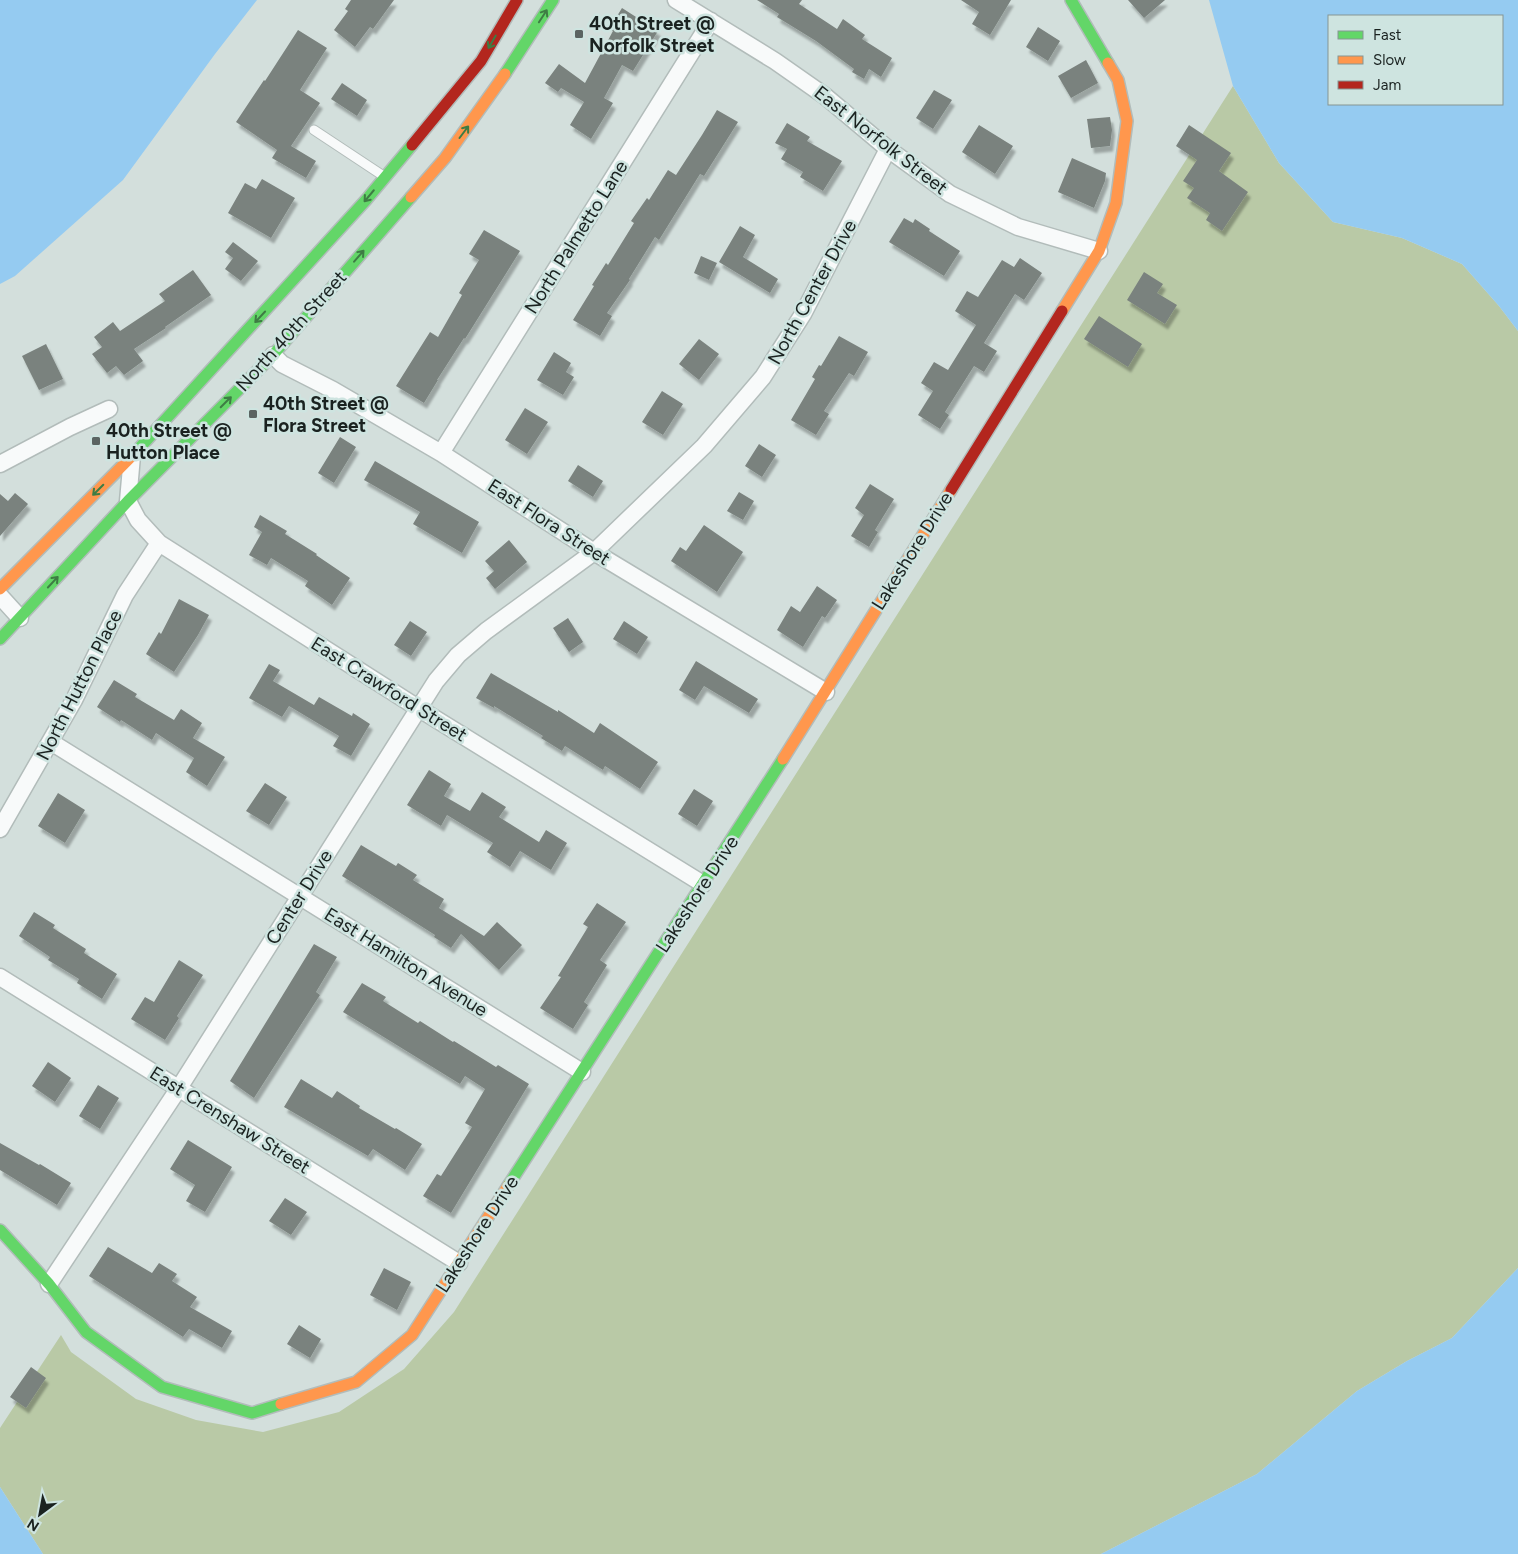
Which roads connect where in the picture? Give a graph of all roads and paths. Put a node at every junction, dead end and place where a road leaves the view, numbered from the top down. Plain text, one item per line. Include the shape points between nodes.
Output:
1 (517, 0) edge
2 (553, 0) edge
3 (676, 0) edge
4 (1071, 0) edge
5 (711, 21) junction
6 (314, 130) dead end
7 (888, 149) junction
8 (386, 177) junction
9 (1099, 251) junction
10 (272, 355) junction
11 (109, 409) dead end
12 (441, 452) junction
13 (132, 456) junction
14 (0, 464) edge
15 (128, 501) junction
16 (159, 543) junction
17 (594, 552) junction
18 (0, 589) edge
19 (0, 596) edge
20 (20, 618) junction
21 (0, 639) edge
22 (826, 692) junction
23 (418, 708) junction
24 (51, 742) junction
25 (0, 829) edge
26 (703, 884) junction
27 (300, 896) junction
28 (0, 977) edge
29 (582, 1072) junction
30 (178, 1088) junction
31 (0, 1230) edge
32 (459, 1263) junction
33 (49, 1284) junction

1 -> 8 street, North 40th Street via 481,61
10 -> 2 street, North 40th Street via 445,158 498,86
3 - 5 street, East Norfolk Street
4 - 9 street, Lakeshore Drive via 1118,80 1128,121 1116,203
5 - 7 street, East Norfolk Street via 825,96
5 - 12 street, North Palmetto Lane
6 - 8 lane
7 - 9 street, East Norfolk Street via 950,194 1018,227
7 - 17 street, North Center Drive via 803,314 763,377 704,446
8 -> 13 street, North 40th Street
9 - 22 street, Lakeshore Drive
10 - 12 street, East Flora Street via 282,364
15 -> 10 street, North 40th Street
11 - 14 street
12 - 17 street, East Flora Street
13 - 15 street
13 -> 18 street, North 40th Street
15 - 16 street, East Crawford Street via 138,520
20 -> 15 street, North 40th Street
16 - 23 street, East Crawford Street
16 - 24 street, North Hutton Place via 125,595
17 - 22 street, East Flora Street
17 - 23 street, Center Drive via 458,655
19 - 20 street
20 - 21 street, North 40th Street
22 - 26 street, Lakeshore Drive
23 - 26 street, East Crawford Street
23 - 27 street, Center Drive
24 - 25 street, North Hutton Place
24 - 27 street, East Hamilton Avenue
26 - 29 street, Lakeshore Drive
27 - 29 street, East Hamilton Avenue
27 - 30 street, Center Drive
28 - 30 street, East Crenshaw Street
29 - 32 street, Lakeshore Drive
30 - 32 street, East Crenshaw Street
30 - 33 street, Center Drive
31 - 33 street, Lakeshore Drive
32 - 33 street, Lakeshore Drive via 412,1335 356,1382 252,1413 162,1387 86,1332

